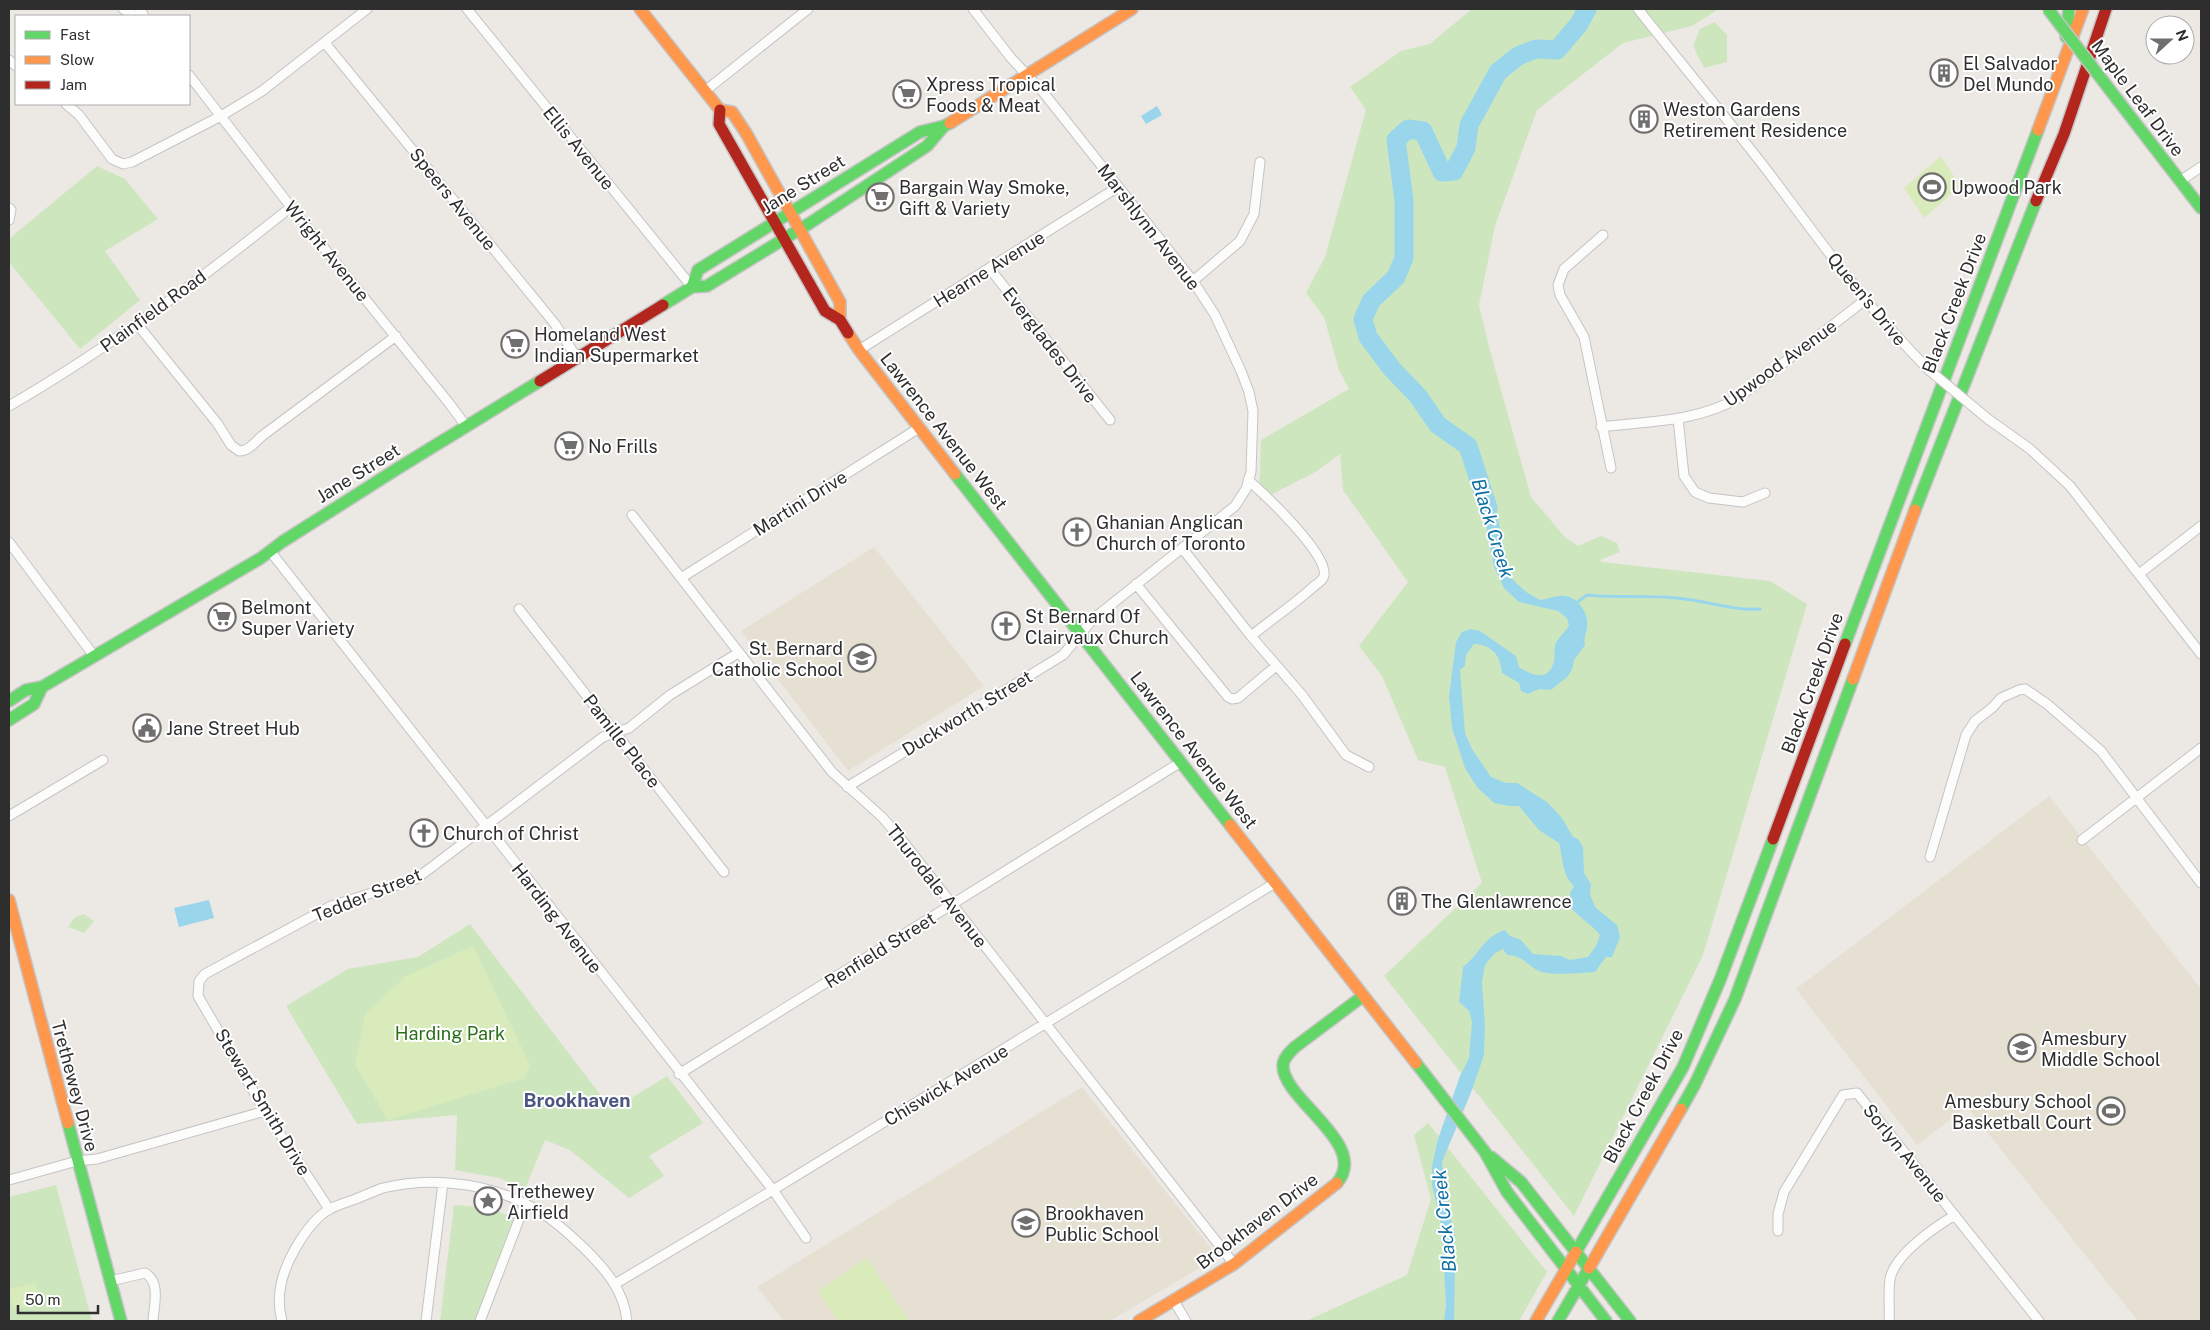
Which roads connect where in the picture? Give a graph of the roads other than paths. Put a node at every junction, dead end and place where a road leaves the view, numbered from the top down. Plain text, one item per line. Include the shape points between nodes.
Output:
1 (123, 9) edge
2 (367, 9) edge
3 (467, 9) edge
4 (640, 9) edge
5 (808, 9) edge
6 (973, 9) edge
7 (1132, 9) edge
8 (1638, 9) edge
9 (2048, 9) edge
10 (2069, 9) edge
11 (2083, 9) edge
12 (2106, 9) edge
13 (2111, 9) edge
14 (134, 15) edge
15 (2097, 40) junction
16 (325, 42) junction
17 (2064, 62) junction
18 (1027, 75) junction
19 (190, 76) edge
20 (705, 91) junction
21 (67, 105) edge
22 (720, 110) junction
23 (221, 116) junction
24 (944, 126) junction
25 (1260, 162) dead end
26 (2201, 167) edge
27 (2180, 181) junction
28 (1118, 187) junction
29 (291, 207) junction
30 (9, 208) edge
31 (2201, 208) edge
32 (790, 212) junction
33 (9, 220) edge
34 (774, 223) junction
35 (799, 229) junction
36 (1603, 235) dead end
37 (783, 240) junction
38 (990, 269) junction
39 (1193, 281) junction
40 (692, 287) junction
41 (1865, 300) junction
42 (840, 320) junction
43 (137, 324) junction
44 (396, 336) junction
45 (859, 350) junction
46 (577, 358) junction
47 (9, 406) edge
48 (1678, 418) junction
49 (1110, 420) dead end
50 (466, 426) junction
51 (1601, 427) junction
52 (919, 428) junction
53 (1611, 468) dead end
54 (1248, 480) junction
55 (1765, 493) dead end
56 (632, 515) dead end
57 (2201, 526) edge
58 (9, 542) edge
59 (1182, 548) junction
60 (270, 551) junction
61 (2139, 574) junction
62 (681, 578) junction
63 (1136, 584) junction
64 (519, 610) dead end
65 (1081, 634) junction
66 (1251, 636) junction
67 (738, 653) junction
68 (2201, 654) edge
69 (94, 656) junction
70 (1276, 666) junction
71 (42, 686) junction
72 (9, 700) edge
73 (9, 720) edge
74 (616, 733) junction
75 (2201, 748) edge
76 (103, 760) dead end
77 (1181, 762) junction
78 (1369, 767) dead end
79 (847, 786) junction
80 (2135, 798) junction
81 (9, 816) edge
82 (485, 825) junction
83 (2082, 840) dead end
84 (1930, 857) dead end
85 (724, 872) dead end
86 (1276, 883) junction
87 (2201, 883) edge
88 (9, 900) edge
89 (952, 906) junction
90 (198, 996) joint
91 (1363, 996) junction
92 (1046, 1024) junction
93 (679, 1074) junction
94 (266, 1112) junction
95 (1485, 1152) junction
96 (77, 1160) junction
97 (9, 1180) edge
98 (443, 1183) junction
99 (773, 1190) junction
100 (525, 1204) junction
101 (329, 1209) junction
102 (1955, 1215) junction
103 (1778, 1231) dead end
104 (806, 1238) dead end
105 (1576, 1252) junction
106 (1234, 1264) junction
107 (1589, 1268) junction
108 (1566, 1269) junction
109 (110, 1281) junction
110 (615, 1284) junction
111 (1579, 1285) junction
112 (1174, 1301) junction
113 (121, 1321) edge
114 (153, 1321) edge
115 (282, 1321) edge
116 (426, 1321) edge
117 (480, 1321) edge
118 (627, 1321) edge
119 (1140, 1321) edge
120 (1186, 1321) edge
121 (1536, 1321) edge
122 (1558, 1321) edge
123 (1606, 1321) edge
124 (1630, 1321) edge
125 (1889, 1321) edge
126 (2039, 1321) edge

1 - 14 street
2 - 16 street
3 - 40 street, Ellis Avenue
4 - 20 main road, Lawrence Avenue West
5 - 20 street
6 - 18 street, Marshlynn Avenue
7 - 18 main road, Jane Street
8 - 41 street, Queen's Drive via 1763,165
9 - 27 main road, Maple Leaf Drive, bridge
10 - 17 main road
11 - 17 main road, Black Creek Drive
12 - 15 main road
13 - 15 main road
15 - 107 main road, Black Creek Drive via 2064,134 1930,469 1735,999 1695,1084
16 - 23 street via 277,81
16 - 46 street, Speers Avenue via 555,324
17 - 105 main road, Black Creek Drive via 1720,980 1683,1067
18 - 24 main road, Jane Street
18 - 28 street, Marshlynn Avenue
19 - 23 street, Wright Avenue
20 - 22 main road, Lawrence Avenue West
21 - 23 street via 79,115 112,159 123,164
22 - 32 main road, Lawrence Avenue West via 732,112
22 - 34 main road, Lawrence Avenue West via 719,124
23 - 29 street, Wright Avenue
24 - 32 main road, Jane Street via 920,132
24 - 35 main road, Jane Street via 927,146
25 - 39 street via 1254,214 1240,241
26 - 27 street
27 - 31 main road, Maple Leaf Drive
28 - 38 street, Hearne Avenue
28 - 39 street, Marshlynn Avenue
29 - 43 street, Plainfield Road
29 - 44 street, Wright Avenue
30 - 33 street
32 - 34 main road, Jane Street
32 - 35 main road, Lawrence Avenue West
34 - 37 main road, Lawrence Avenue West
34 - 40 main road, Jane Street via 698,270
35 - 37 main road, Jane Street
35 - 42 main road, Lawrence Avenue West via 840,302
36 - 51 street via 1564,269 1558,285 1560,295 1584,338
37 - 40 main road, Jane Street via 707,286
37 - 42 main road, Lawrence Avenue West via 825,311
38 - 45 street, Hearne Avenue
38 - 49 street, Everglades Drive
39 - 54 street, Marshlynn Avenue via 1215,315 1249,392 1253,436
40 - 46 main road, Jane Street
41 - 48 street, Upwood Avenue via 1738,398 1707,413
41 - 61 street, Queen's Drive, bridge via 1929,370 2052,467
42 - 45 main road, Lawrence Avenue West
43 - 44 street via 239,451 251,446
43 - 47 street, Plainfield Road
44 - 50 street, Wright Avenue
45 - 52 main road, Lawrence Avenue West
46 - 50 main road, Jane Street
48 - 51 street, Upwood Avenue
48 - 55 street via 1684,476 1695,492 1709,498 1743,502
50 - 60 main road, Jane Street
51 - 53 street
52 - 62 street, Martini Drive
52 - 65 main road, Lawrence Avenue West
54 - 59 street, Marshlynn Avenue via 1235,506
54 - 66 street via 1275,503 1302,535 1325,572 1323,578 1306,593
56 - 62 street, Thurodale Avenue
57 - 61 street
58 - 69 street
59 - 63 street, Duckworth Street
59 - 66 street
60 - 69 main road, Jane Street
60 - 82 street, Harding Avenue
61 - 68 street, Queen's Drive
62 - 67 street, Thurodale Avenue
63 - 65 street, Duckworth Street via 1093,619
63 - 70 street via 1228,697 1238,698
64 - 74 street, Pamille Place
65 - 77 main road, Lawrence Avenue West
65 - 79 street, Duckworth Street via 1063,655
66 - 70 street
67 - 74 street, Tedder Street
67 - 79 street, Thurodale Avenue via 832,772
69 - 71 main road, Jane Street
70 - 78 street via 1346,755
71 - 72 main road, Jane Street via 26,690
71 - 73 main road, Jane Street via 34,704
74 - 82 street, Tedder Street via 603,737
74 - 85 street, Pamille Place
75 - 80 street
76 - 81 street
77 - 86 main road, Lawrence Avenue West
77 - 89 street, Renfield Street
79 - 89 street, Thurodale Avenue via 882,817
80 - 83 street
80 - 84 street via 2087,737 2047,704 2025,690 2018,690 2001,698 1975,721 1966,735
80 - 87 street
82 - 90 street, Tedder Street via 416,878 331,906 205,974 199,981
82 - 93 street, Harding Avenue
86 - 91 main road, Lawrence Avenue West
86 - 92 street, Chiswick Avenue
88 - 96 main road, Trethewey Drive
89 - 92 street, Thurodale Avenue
89 - 93 street, Renfield Street
90 - 94 street, Stewart Smith Drive
91 - 95 main road, Lawrence Avenue West
91 - 106 main road, Brookhaven Drive via 1295,1047 1285,1056 1283,1066 1292,1086 1340,1147 1345,1161 1344,1172 1330,1190
92 - 99 street, Chiswick Avenue
92 - 106 street, Thurodale Avenue
93 - 99 street, Harding Avenue
94 - 96 street via 97,1159
94 - 101 street, Stewart Smith Drive
95 - 105 main road, Lawrence Avenue West via 1521,1182
95 - 108 main road, Lawrence Avenue West via 1507,1192
96 - 97 street
96 - 109 main road, Trethewey Drive
98 - 100 street via 498,1193
98 - 101 street via 382,1188
98 - 116 street
99 - 104 street, Harding Avenue
99 - 110 street, Chiswick Avenue
100 - 110 street via 544,1214 573,1238 602,1266
100 - 117 street
101 - 115 street via 304,1234 288,1264 280,1291
102 - 103 street, Sorlyn Avenue via 1858,1094 1843,1095 1784,1192 1778,1214
102 - 125 street via 1926,1234 1898,1263 1890,1276
102 - 126 street, Sorlyn Avenue
105 - 107 main road, Lawrence Avenue West
105 - 108 main road, Black Creek Drive
106 - 112 main road, Brookhaven Drive
107 - 111 main road, Black Creek Drive
107 - 124 main road, Lawrence Avenue West
108 - 111 main road, Lawrence Avenue West
108 - 121 main road, Black Creek Drive
109 - 113 main road, Trethewey Drive
109 - 114 street via 145,1273 151,1277 155,1289
110 - 118 street
111 - 122 main road, Black Creek Drive
111 - 123 main road, Lawrence Avenue West
112 - 119 main road, Brookhaven Drive
112 - 120 street

